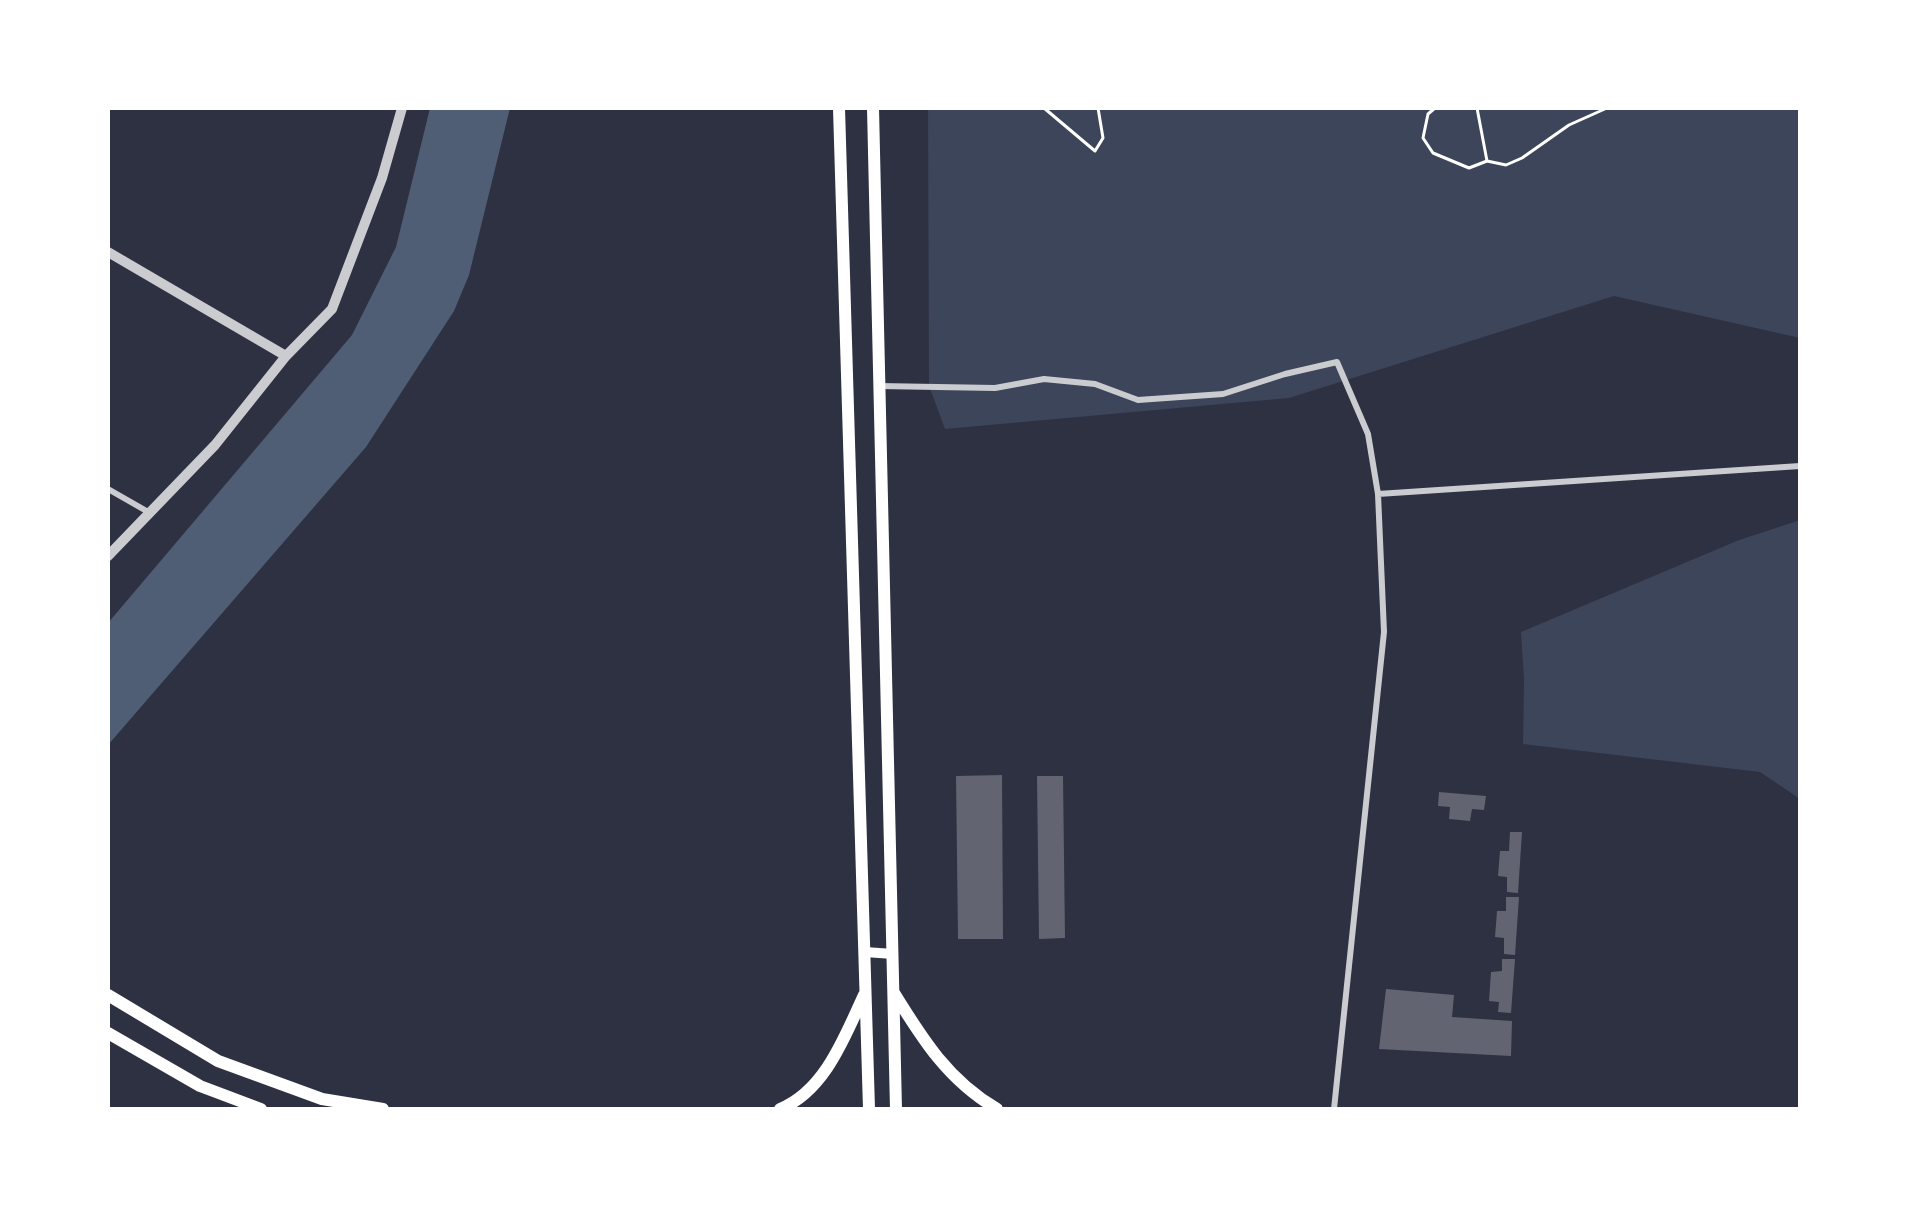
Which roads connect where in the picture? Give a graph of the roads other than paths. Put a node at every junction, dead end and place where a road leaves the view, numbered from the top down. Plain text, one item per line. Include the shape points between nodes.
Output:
1 (402, 108) edge
2 (840, 108) edge
3 (873, 108) edge
4 (108, 252) edge
5 (286, 356) junction
6 (879, 386) junction
7 (1800, 466) edge
8 (108, 489) edge
9 (1378, 494) junction
10 (150, 513) junction
11 (108, 556) edge
12 (865, 952) junction
13 (893, 954) junction
14 (866, 992) junction
15 (894, 992) junction
16 (108, 995) edge
17 (108, 1033) edge
18 (261, 1109) edge
19 (383, 1109) edge
20 (780, 1109) edge
21 (869, 1109) edge
22 (896, 1109) edge
23 (997, 1109) edge
24 (1334, 1109) edge

1 - 5 street via 382,178 332,309
2 - 12 main road
3 - 6 main road
4 - 5 street
5 - 10 street via 215,445
6 - 9 street via 994,388 1044,379 1095,384 1138,400 1223,394 1337,362 1368,434
6 - 13 main road
7 - 9 street
8 - 10 street
9 - 24 street via 1384,633
10 - 11 street
12 - 13 main road
12 - 14 main road
13 - 15 main road
14 - 20 main road via 838,1050 819,1078 794,1103
14 - 21 main road
15 - 22 main road
15 - 23 main road via 927,1047 971,1093
16 - 19 main road via 218,1061 322,1099
17 - 18 main road via 200,1086

